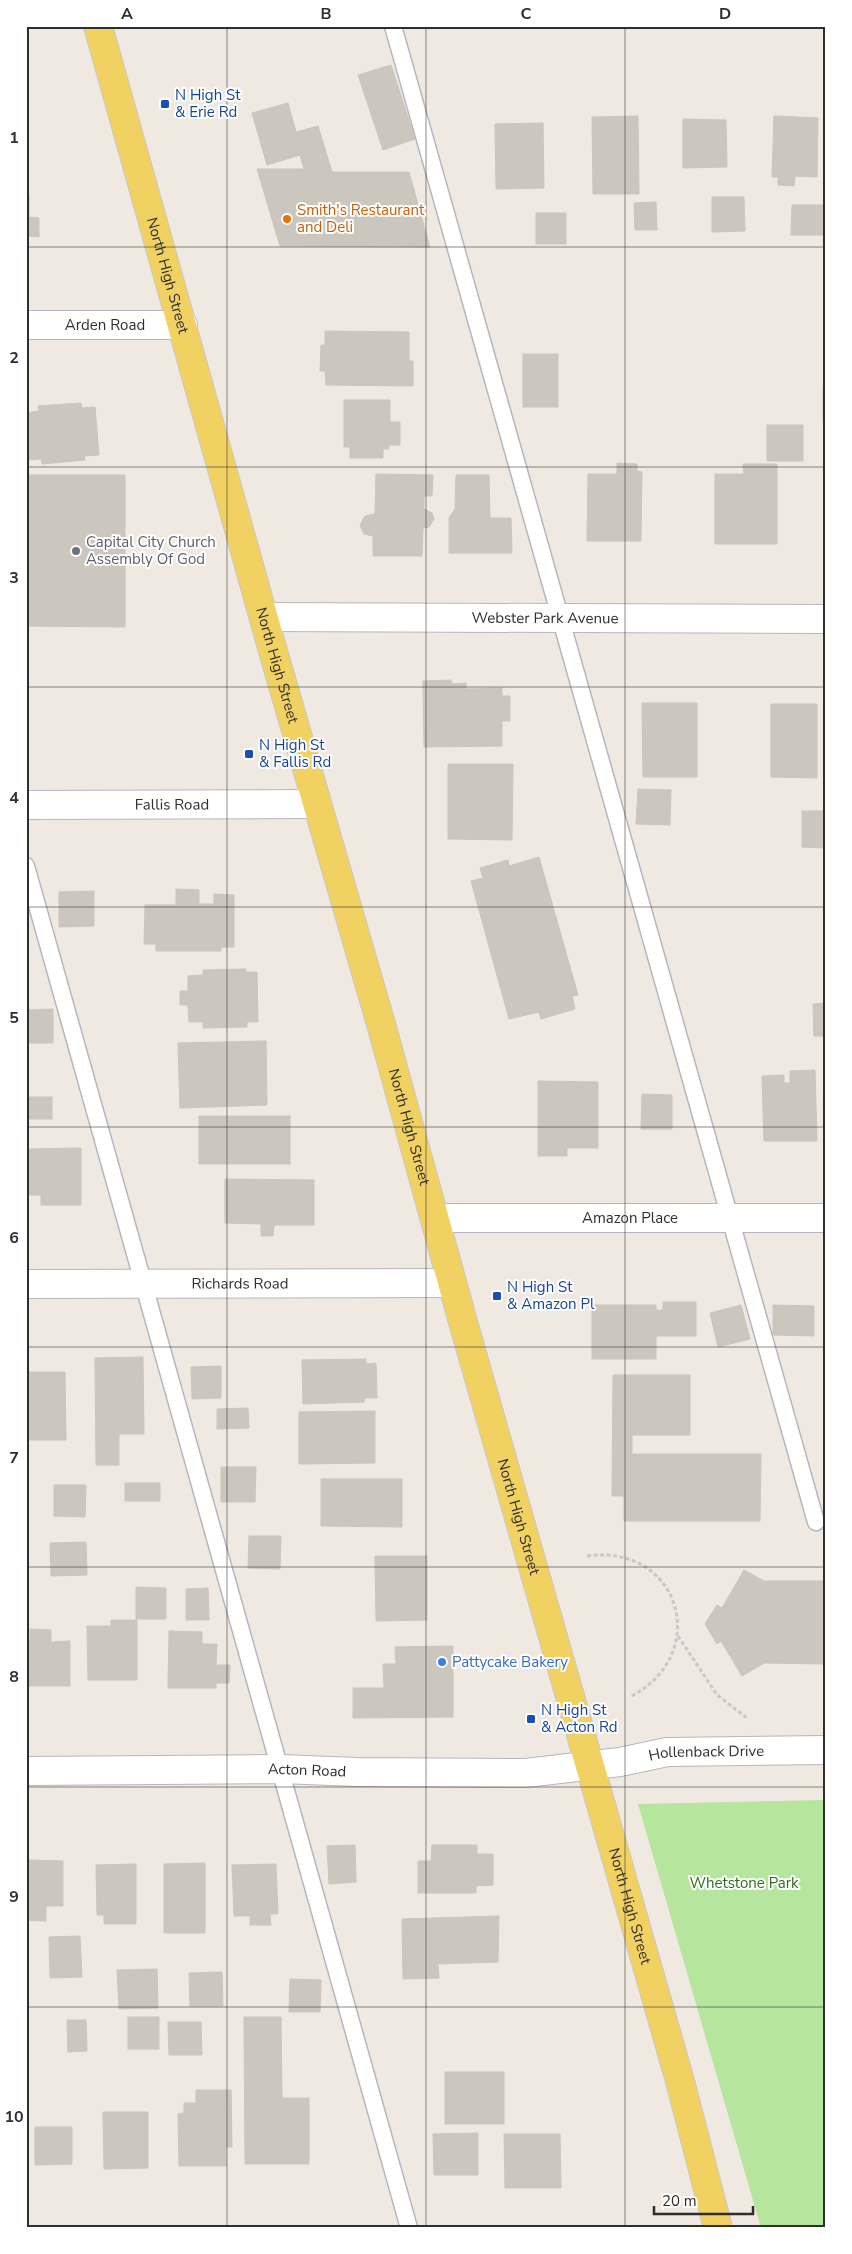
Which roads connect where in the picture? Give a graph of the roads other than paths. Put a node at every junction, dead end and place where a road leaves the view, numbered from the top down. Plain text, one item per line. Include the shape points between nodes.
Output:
1 (98, 26) edge
2 (393, 26) edge
3 (26, 325) edge
4 (183, 325) junction
5 (264, 617) junction
6 (560, 618) junction
7 (826, 619) edge
8 (317, 804) junction
9 (26, 805) edge
10 (26, 866) edge
11 (730, 1217) junction
12 (435, 1218) junction
13 (826, 1218) edge
14 (26, 1284) edge
15 (144, 1284) junction
16 (452, 1284) junction
17 (816, 1522) dead end
18 (826, 1750) edge
19 (589, 1766) junction
20 (281, 1769) junction
21 (26, 1771) edge
22 (410, 2228) edge
23 (718, 2228) edge

1 - 4 main road, North High Street
2 - 6 lane
3 - 4 street, Arden Road
4 - 5 main road, North High Street
5 - 6 street, Webster Park Avenue
5 - 8 main road, North High Street
6 - 7 street, Webster Park Avenue
6 - 11 lane
8 - 9 street, Fallis Road
8 - 12 main road, North High Street
10 - 15 lane
11 - 12 street, Amazon Place
11 - 13 street, Amazon Place
11 - 17 lane
12 - 16 main road, North High Street
14 - 15 street, Richards Road
15 - 16 street, Richards Road
15 - 20 lane
16 - 19 main road, North High Street
18 - 19 street, Hollenback Drive via 667,1752
19 - 20 street, Acton Road via 526,1772
19 - 23 main road, North High Street via 680,2082
20 - 21 street, Acton Road
20 - 22 lane

